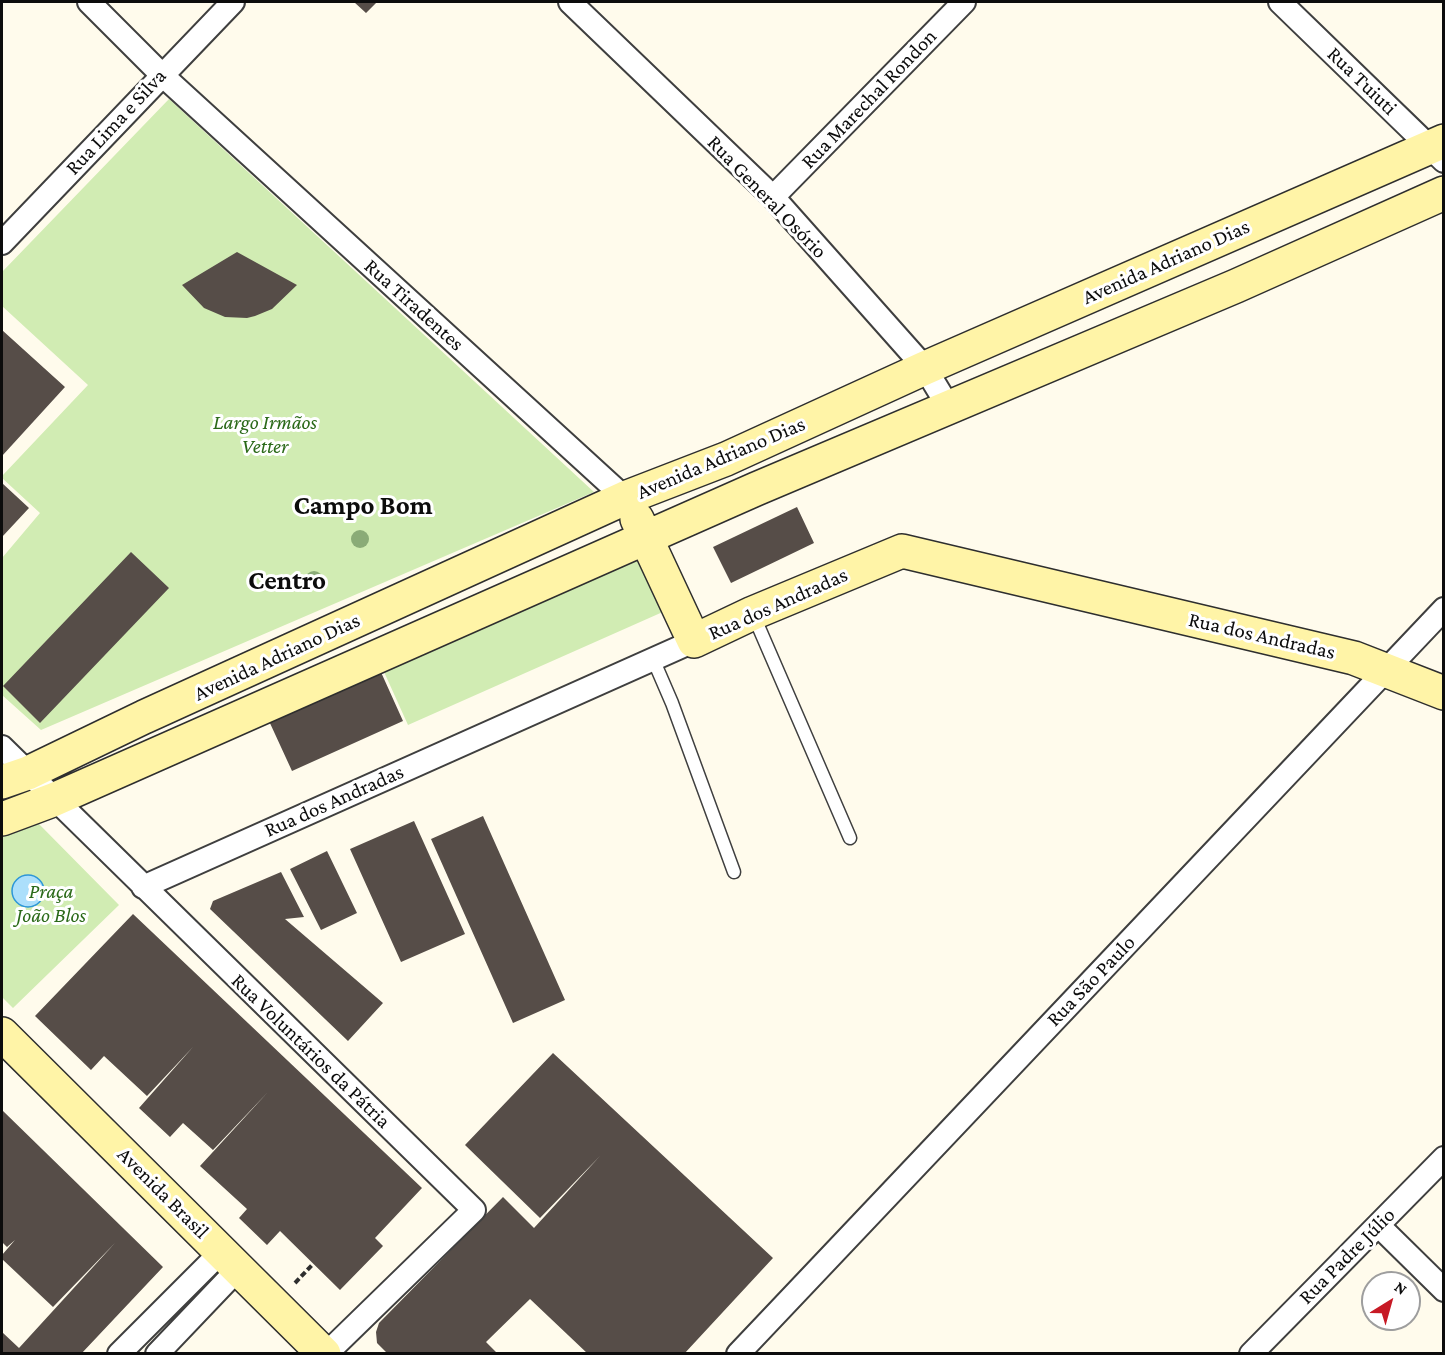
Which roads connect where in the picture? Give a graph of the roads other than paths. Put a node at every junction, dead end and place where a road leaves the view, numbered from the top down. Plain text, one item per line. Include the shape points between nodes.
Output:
1 (89, 2) edge
2 (233, 2) edge
3 (570, 2) edge
4 (964, 2) edge
5 (1280, 2) edge
6 (161, 74) junction
7 (1439, 150) edge
8 (1443, 193) edge
9 (773, 197) junction
10 (2, 243) edge
11 (925, 368) junction
12 (948, 406) junction
13 (625, 498) junction
14 (647, 537) junction
15 (1443, 609) edge
16 (753, 613) junction
17 (368, 615) junction
18 (694, 641) junction
19 (385, 653) junction
20 (653, 659) junction
21 (1386, 670) junction
22 (1443, 693) edge
23 (2, 747) edge
24 (14, 778) edge
25 (53, 800) junction
26 (2, 819) edge
27 (850, 838) dead end
28 (734, 872) dead end
29 (143, 887) junction
30 (2, 1034) edge
31 (1443, 1158) edge
32 (1378, 1225) junction
33 (231, 1259) junction
34 (1443, 1290) edge
35 (119, 1353) edge
36 (157, 1353) edge
37 (325, 1353) edge
38 (738, 1353) edge
39 (1251, 1353) edge

1 - 6 street, Rua Tiradentes
2 - 6 street, Rua Lima e Silva
3 - 9 street, Rua General Osório
4 - 9 street, Rua Marechal Rondon
5 - 7 street, Rua Tuiuti
6 - 10 street, Rua Lima e Silva
6 - 13 street, Rua Tiradentes
7 - 11 street, Avenida Adriano Dias
8 - 12 street, Avenida Adriano Dias via 1236,286
9 - 11 street, Rua General Osório
11 - 12 street, Rua General Osório
11 - 13 street, Avenida Adriano Dias via 726,459
12 - 14 street, Avenida Adriano Dias
13 - 14 street, Rua Tiradentes
13 - 17 street, Avenida Adriano Dias
14 - 18 street, Rua Tiradentes
14 - 19 street, Avenida Adriano Dias
15 - 21 street, Rua São Paulo
16 - 18 street, Rua dos Andradas
16 - 21 street, Rua dos Andradas via 902,551 1342,655
16 - 27 lane
17 - 19 street
17 - 24 street, Avenida Adriano Dias
18 - 20 street, Rua dos Andradas
19 - 25 street, Avenida Adriano Dias
20 - 28 lane
20 - 29 street, Rua dos Andradas
21 - 22 street, Rua dos Andradas
21 - 38 street, Rua São Paulo
23 - 24 street, Rua Voluntários da Pátria
24 - 25 street, Rua Voluntários da Pátria
25 - 26 street, Avenida Adriano Dias
25 - 29 street, Rua Voluntários da Pátria
29 - 37 street, Rua Voluntários da Pátria via 474,1210
30 - 33 street, Avenida Brasil
31 - 32 street, Rua Padre Júlio
32 - 34 street
32 - 39 street, Rua Padre Júlio
33 - 35 street
33 - 36 street
33 - 37 street, Avenida Brasil

